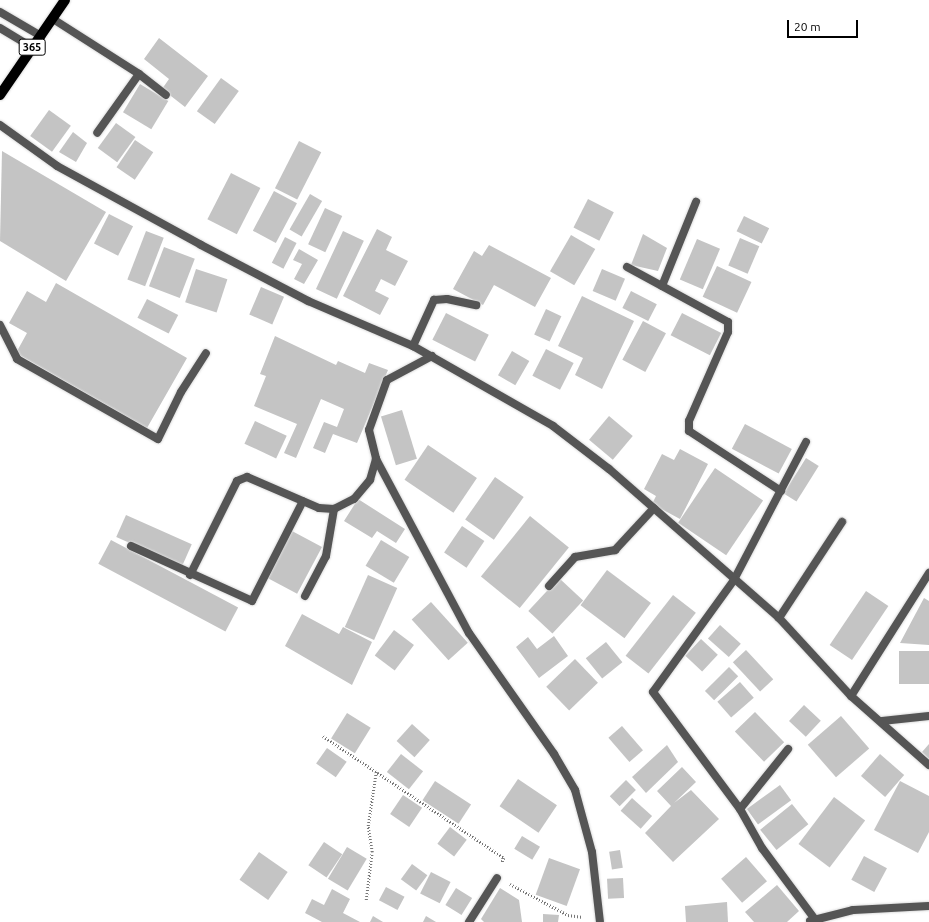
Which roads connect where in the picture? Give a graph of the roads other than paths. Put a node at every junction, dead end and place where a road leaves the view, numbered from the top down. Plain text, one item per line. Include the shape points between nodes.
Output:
1 (65, 0) edge
2 (0, 12) edge
3 (53, 19) junction
4 (0, 28) edge
5 (41, 36) junction
6 (32, 47) junction
7 (140, 74) junction
8 (0, 95) edge
9 (166, 95) dead end
10 (0, 125) edge
11 (96, 133) dead end
12 (696, 202) dead end
13 (627, 267) dead end
14 (662, 286) junction
15 (476, 305) dead end
16 (0, 325) edge
17 (413, 346) junction
18 (206, 353) dead end
19 (432, 356) junction
20 (806, 442) dead end
21 (376, 459) junction
22 (781, 491) junction
23 (303, 501) junction
24 (654, 508) junction
25 (334, 509) junction
26 (842, 522) dead end
27 (131, 546) dead end
28 (929, 573) edge
29 (190, 575) junction
30 (734, 580) junction
31 (549, 586) dead end
32 (305, 596) dead end
33 (779, 618) junction
34 (851, 696) junction
35 (929, 716) edge
36 (882, 721) junction
37 (788, 749) dead end
38 (929, 765) edge
39 (740, 809) junction
40 (497, 878) road end
41 (929, 906) edge
42 (600, 920) edge
43 (812, 920) edge
44 (469, 922) edge

1 - 3 main road, 365
2 - 5 street
3 - 5 main road, 365
3 - 7 street
4 - 6 street
5 - 6 main road, 365
6 - 8 main road, 365
7 - 9 street
7 - 11 street
10 - 17 street via 57,166 202,245 308,301
12 - 14 street
13 - 14 street
14 - 22 street via 725,319 729,327 689,421 688,431
15 - 17 street via 447,299 434,300
16 - 18 street via 17,359 158,439 181,392
17 - 19 street
19 - 21 street via 387,380 369,430
19 - 24 street via 553,426
20 - 22 street
21 - 25 street via 370,480 354,499
21 - 42 street via 469,633 554,754 575,790 592,852
22 - 30 street
23 - 25 street
23 - 29 street via 247,477 236,481
23 - 29 street via 254,600 250,602
24 - 30 street
24 - 31 street via 615,550 575,557
25 - 32 street via 326,556
26 - 33 street
27 - 29 street
28 - 34 street
30 - 33 street
30 - 39 street via 653,692
33 - 34 street
34 - 36 street
35 - 36 street
36 - 38 street
37 - 39 street
39 - 43 street via 762,848
40 - 44 street
41 - 43 street via 853,910

